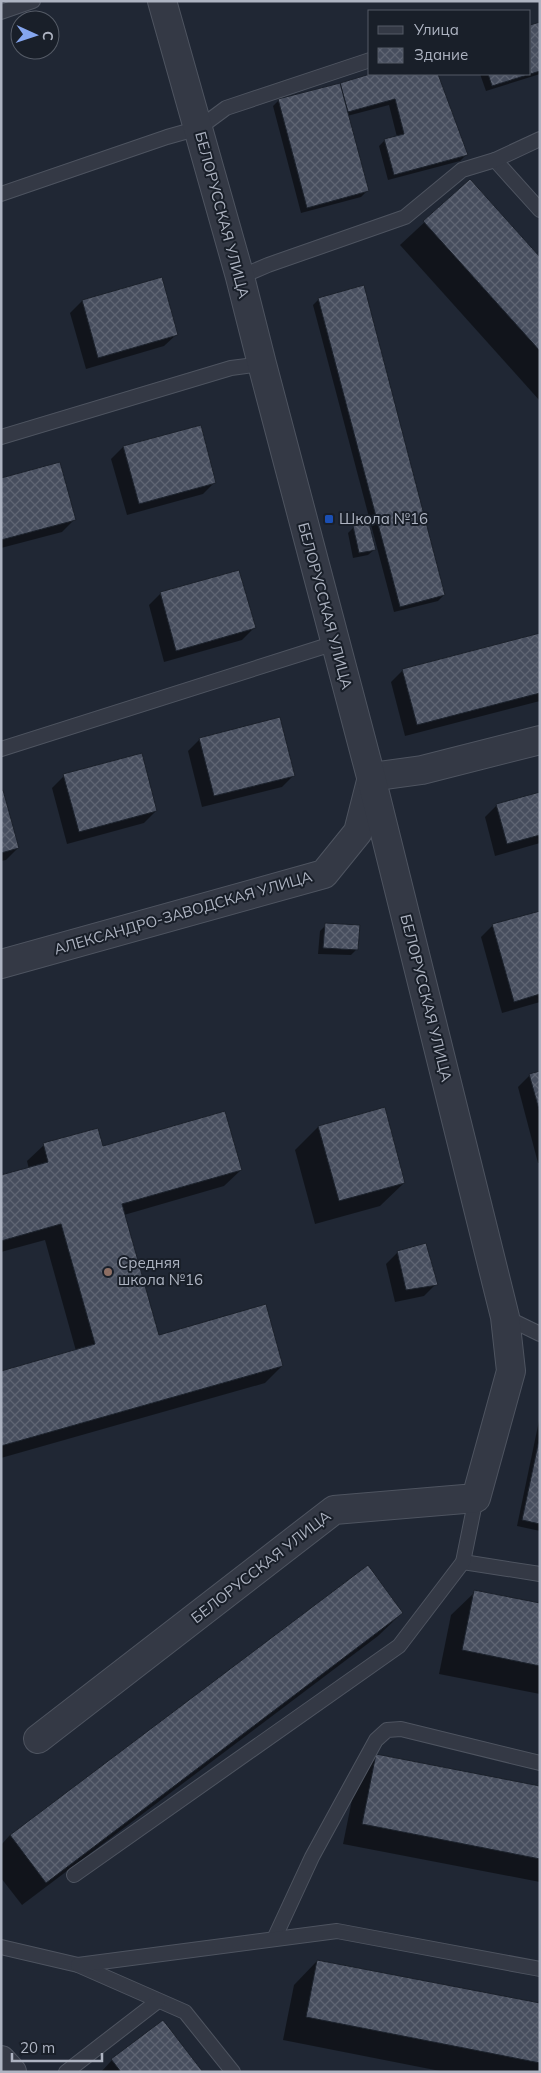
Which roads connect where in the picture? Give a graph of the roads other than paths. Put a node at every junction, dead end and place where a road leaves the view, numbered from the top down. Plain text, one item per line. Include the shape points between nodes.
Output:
1 (33, 1) edge
2 (162, 1) edge
3 (1, 12) edge
4 (368, 61) edge
5 (199, 128) junction
6 (540, 139) edge
7 (496, 160) junction
8 (1, 194) edge
9 (540, 210) edge
10 (240, 276) junction
11 (262, 364) junction
12 (1, 437) edge
13 (335, 643) junction
14 (540, 740) edge
15 (1, 749) edge
16 (372, 777) junction
17 (1, 964) edge
18 (505, 1317) junction
19 (540, 1334) edge
20 (476, 1498) junction
21 (463, 1562) junction
22 (540, 1574) edge
23 (38, 1740) dead end
24 (540, 1763) edge
25 (74, 1875) dead end
26 (274, 1939) junction
27 (1, 1947) edge
28 (78, 1965) junction
29 (540, 1969) edge
30 (158, 2001) junction
31 (1, 2060) edge
32 (12, 2072) edge
33 (66, 2072) edge
34 (233, 2072) edge

1 - 3 lane
2 - 5 street, БЕЛОРУССКАЯ УЛИЦА
4 - 5 lane via 226,108
5 - 8 lane
5 - 10 street, БЕЛОРУССКАЯ УЛИЦА
6 - 7 lane
7 - 9 lane
7 - 10 lane via 462,170 405,217
10 - 11 street, БЕЛОРУССКАЯ УЛИЦА
11 - 12 lane via 231,368
11 - 13 street, БЕЛОРУССКАЯ УЛИЦА
13 - 15 lane
13 - 16 street, БЕЛОРУССКАЯ УЛИЦА
14 - 16 street via 422,770
16 - 17 street, АЛЕКСАНДРО-ЗАВОДСКАЯ УЛИЦА via 358,832 324,874
16 - 18 street, БЕЛОРУССКАЯ УЛИЦА
18 - 19 lane
18 - 20 street, БЕЛОРУССКАЯ УЛИЦА via 511,1371
20 - 21 lane
20 - 23 street, БЕЛОРУССКАЯ УЛИЦА via 334,1510
21 - 22 lane
21 - 25 lane via 399,1646
24 - 26 lane via 401,1729 387,1730 376,1740 312,1857
26 - 28 lane
26 - 29 lane via 337,1931
27 - 28 lane
28 - 30 lane
30 - 33 lane
30 - 34 lane via 185,2012
31 - 32 street

